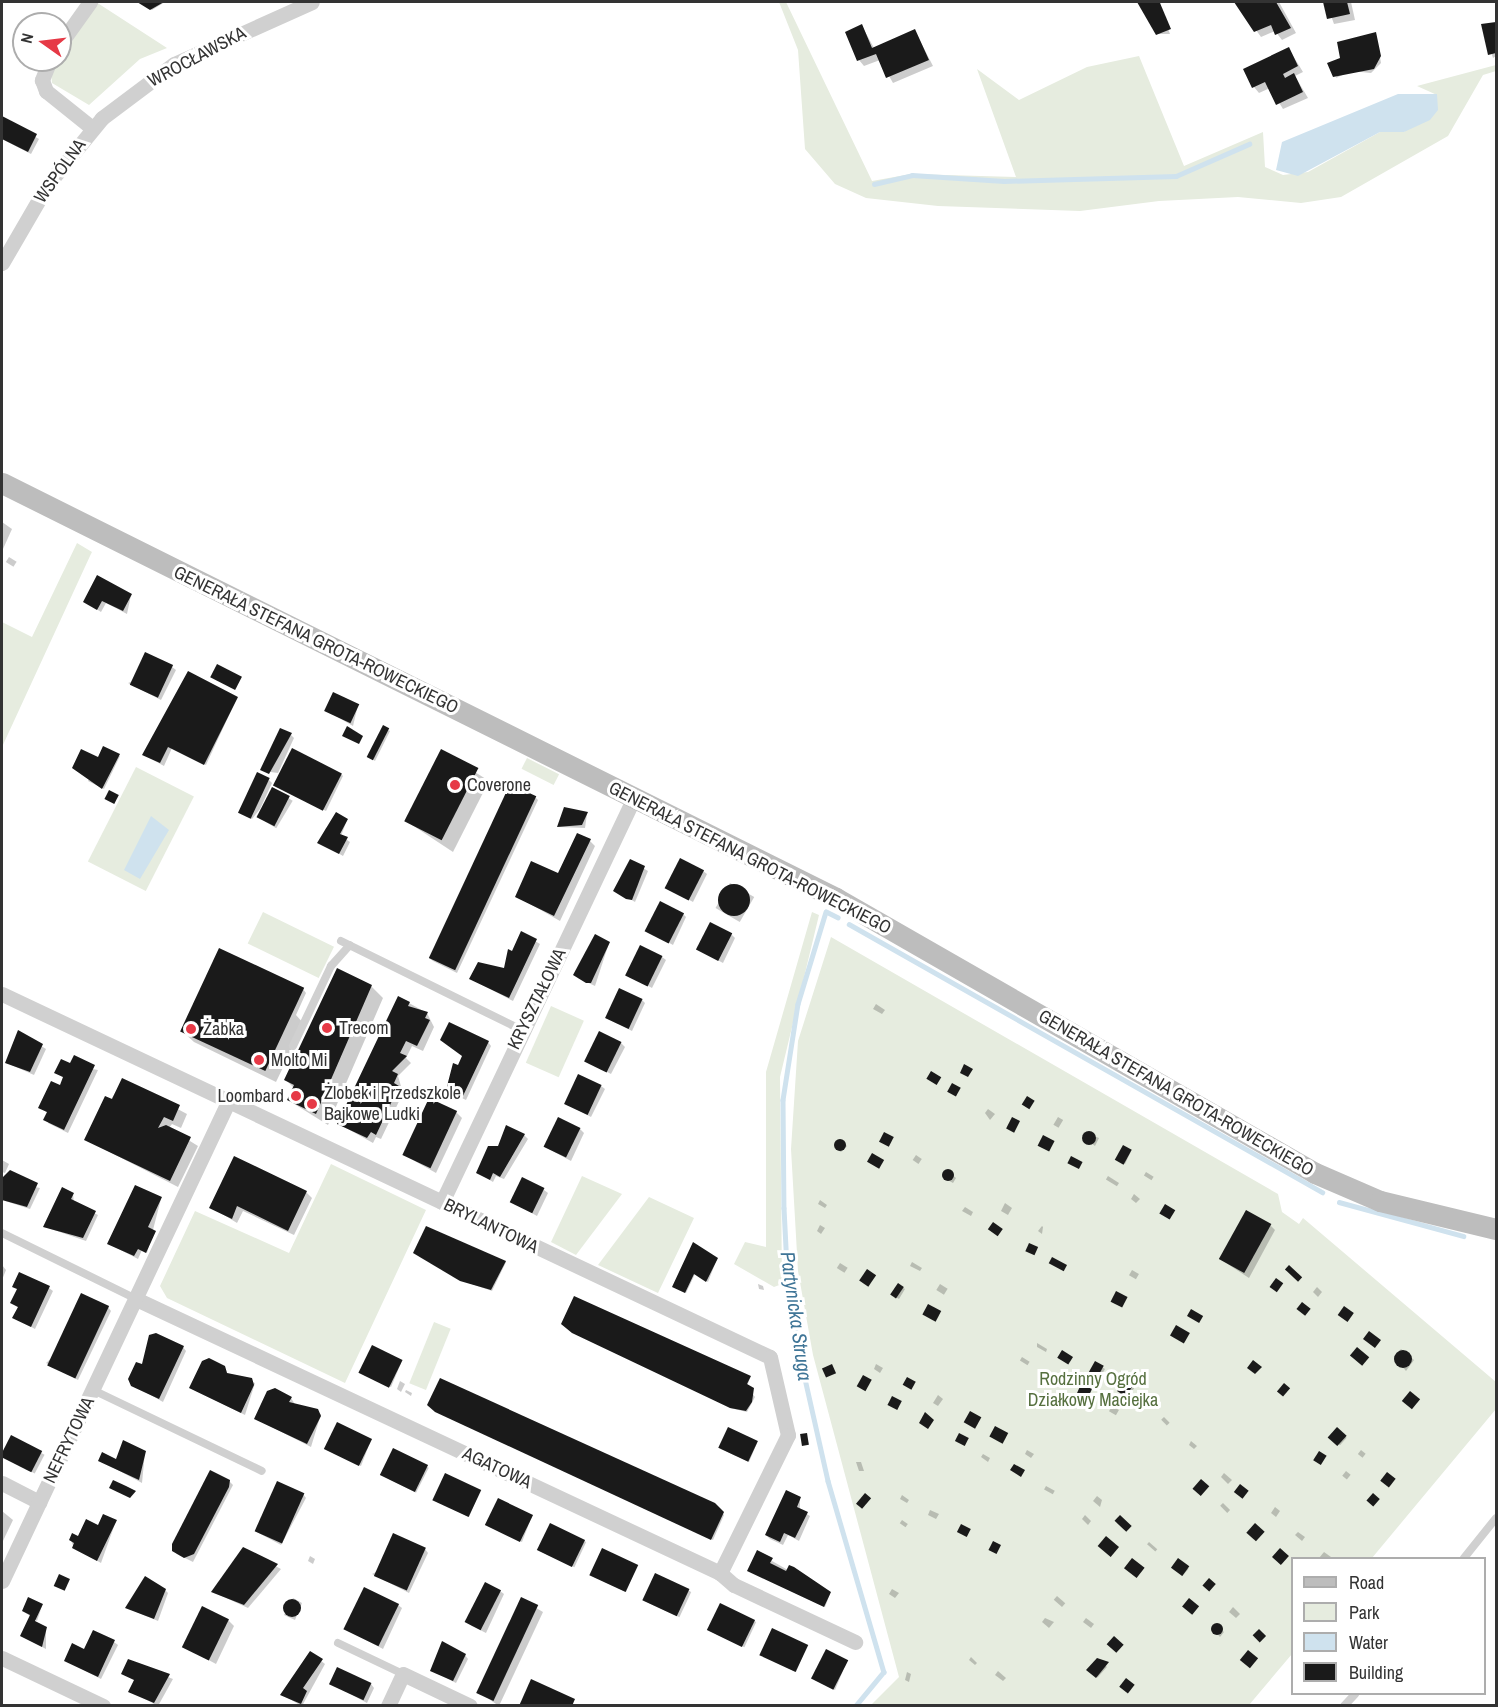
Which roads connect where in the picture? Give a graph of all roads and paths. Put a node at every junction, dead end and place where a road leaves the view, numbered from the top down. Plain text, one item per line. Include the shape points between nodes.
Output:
1 (90, 2) edge
2 (312, 2) edge
3 (72, 27) edge
4 (45, 72) edge
5 (92, 128) junction
6 (2, 263) edge
7 (2, 483) edge
8 (634, 798) junction
9 (341, 941) dead end
10 (350, 945) junction
11 (2, 994) edge
12 (522, 1030) junction
13 (293, 1046) dead end
14 (228, 1102) junction
15 (442, 1202) junction
16 (1497, 1229) edge
17 (2, 1233) edge
18 (136, 1299) junction
19 (93, 1390) junction
20 (262, 1471) dead end
21 (2, 1483) edge
22 (39, 1502) junction
23 (1497, 1518) edge
24 (1465, 1557) edge
25 (720, 1573) junction
26 (2, 1581) edge
27 (855, 1642) dead end
28 (338, 1643) dead end
29 (2, 1658) edge
30 (403, 1674) junction
31 (103, 1706) edge
32 (388, 1706) edge
33 (470, 1706) edge

1 - 3 street
2 - 5 street, WROCŁAWSKA via 174,64
4 - 5 street, WSPÓLNA via 42,80 46,91
5 - 6 street, WSPÓLNA via 48,184
7 - 8 street, GENERAŁA STEFANA GROTA-ROWECKIEGO
8 - 12 street, KRYSZTAŁOWA
8 - 16 street, GENERAŁA STEFANA GROTA-ROWECKIEGO via 836,898 1316,1173 1380,1201
9 - 10 lane
10 - 12 lane
10 - 13 lane via 332,966
11 - 14 street, BRYLANTOWA
12 - 15 street, KRYSZTAŁOWA
14 - 15 street, BRYLANTOWA
14 - 18 street, NEFRYTOWA
15 - 25 street, BRYLANTOWA via 770,1357 788,1435
17 - 18 lane
18 - 19 street, NEFRYTOWA
18 - 25 street, AGATOWA
19 - 20 lane
19 - 22 street, NEFRYTOWA
21 - 22 street
22 - 26 street, NEFRYTOWA
23 - 24 lane
25 - 27 street, AGATOWA via 734,1585
28 - 30 lane
29 - 31 street
30 - 32 street
30 - 33 street

